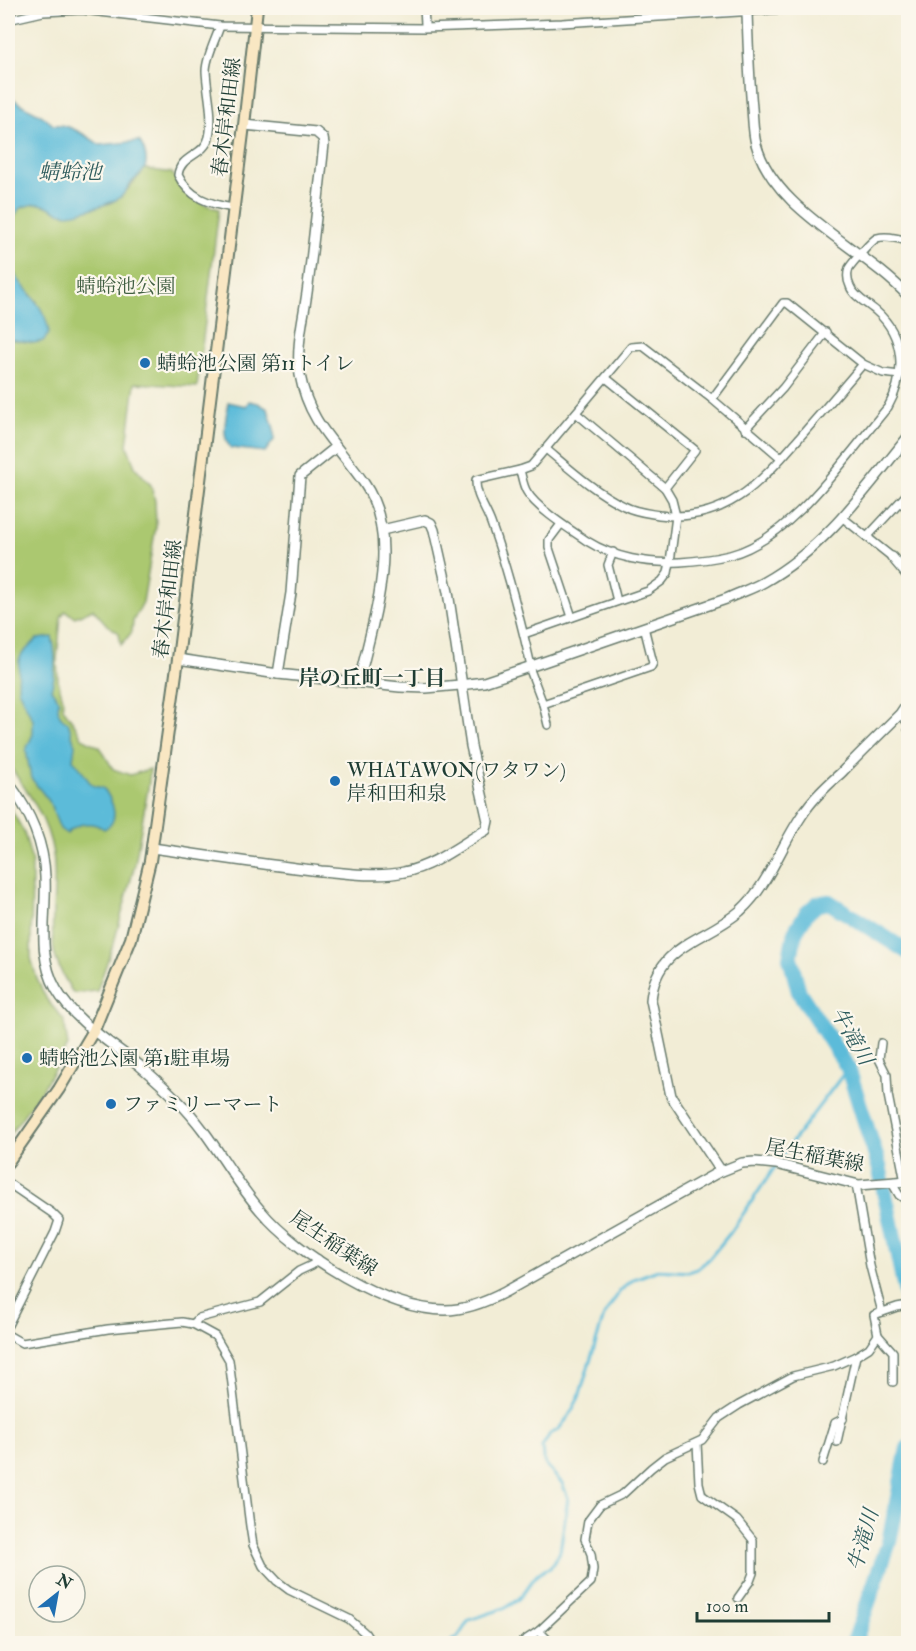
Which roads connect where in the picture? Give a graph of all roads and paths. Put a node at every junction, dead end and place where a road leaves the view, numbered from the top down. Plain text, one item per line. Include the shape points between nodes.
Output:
1 (257, 8) edge
2 (424, 8) edge
3 (801, 8) edge
4 (43, 10) edge
5 (747, 12) junction
6 (8, 20) edge
7 (425, 24) dead end
8 (220, 26) junction
9 (255, 26) junction
10 (244, 125) junction
11 (233, 208) junction
12 (909, 241) edge
13 (861, 255) junction
14 (909, 296) edge
15 (826, 332) junction
16 (863, 364) junction
17 (900, 375) junction
18 (606, 378) junction
19 (712, 399) junction
20 (576, 413) junction
21 (746, 429) junction
22 (909, 437) edge
23 (335, 448) junction
24 (546, 449) junction
25 (781, 458) junction
26 (520, 470) junction
27 (665, 488) junction
28 (909, 493) edge
29 (901, 503) junction
30 (909, 509) edge
31 (676, 516) junction
32 (843, 518) junction
33 (561, 524) junction
34 (382, 530) junction
35 (867, 537) junction
36 (614, 552) junction
37 (892, 557) joint
38 (670, 562) junction
39 (909, 576) edge
40 (617, 601) junction
41 (572, 617) junction
42 (644, 627) junction
43 (524, 634) junction
44 (178, 659) junction
45 (530, 667) junction
46 (278, 674) junction
47 (359, 682) junction
48 (460, 686) junction
49 (909, 702) edge
50 (543, 705) junction
51 (900, 714) junction
52 (548, 725) dead end
53 (909, 729) edge
54 (8, 782) edge
55 (152, 848) junction
56 (94, 1030) junction
57 (881, 1043) dead end
58 (8, 1162) edge
59 (721, 1171) junction
60 (907, 1181) edge
61 (8, 1183) edge
62 (892, 1183) junction
63 (858, 1185) junction
64 (909, 1201) edge
65 (318, 1259) junction
66 (909, 1305) edge
67 (882, 1312) junction
68 (8, 1324) edge
69 (193, 1324) junction
70 (8, 1335) edge
71 (878, 1335) junction
72 (856, 1356) junction
73 (894, 1382) dead end
74 (843, 1419) junction
75 (837, 1442) dead end
76 (697, 1443) junction
77 (823, 1462) dead end
78 (738, 1598) dead end
79 (539, 1631) junction
80 (372, 1644) edge
81 (519, 1644) edge
82 (552, 1644) edge

1 - 9 main road, 春木岸和田線
2 - 7 street
3 - 5 street
4 - 6 street
4 - 8 street via 82,10
5 - 9 street via 424,28
5 - 13 street via 755,142 765,167 783,192
8 - 9 street
8 - 11 street via 206,68 209,137 206,146 182,164 178,175 200,200
9 - 10 main road, 春木岸和田線
10 - 11 main road, 春木岸和田線
10 - 23 street via 316,132 323,138 298,364 309,406
11 - 44 main road, 春木岸和田線
12 - 13 street via 878,237
13 - 14 street
13 - 17 street via 850,267 850,289 879,313 893,333 900,352
15 - 16 street
15 - 19 street via 783,303
15 - 21 street
16 - 17 street
16 - 25 street
17 - 38 street via 888,407 790,521 732,555
18 - 19 street via 631,347 643,346
18 - 20 street
18 - 27 street via 695,450
19 - 21 street
20 - 24 street
20 - 27 street
21 - 25 street
22 - 32 street
23 - 34 street via 366,486
23 - 46 street via 300,476 291,593
24 - 26 street via 531,466
24 - 31 street via 600,493 626,507
25 - 31 street via 763,480 733,502 712,511
26 - 33 street via 527,493
26 - 43 street via 476,480 476,487 491,521
27 - 31 street
28 - 29 street
29 - 30 street
29 - 35 street
31 - 38 street
32 - 35 street
32 - 42 street via 793,564 764,582
33 - 36 street via 596,546
33 - 41 street via 549,540 549,548
34 - 47 street via 380,583
34 - 48 street via 425,520 431,523 448,592
35 - 37 street
36 - 38 street via 632,559
36 - 40 street via 608,565
37 - 39 street
38 - 40 street via 662,581 648,591
40 - 41 street
41 - 43 street
42 - 45 street
42 - 50 street via 651,667
43 - 45 street
44 - 46 street
44 - 55 main road, 春木岸和田線
45 - 48 street
45 - 50 street
46 - 47 street
47 - 48 street via 426,688
48 - 55 street via 488,821 486,830 436,860 404,873 366,874
49 - 51 street
50 - 52 street
51 - 53 street
51 - 59 street via 807,807 752,898 720,925 666,959 652,986 651,1000 671,1096
54 - 56 street, 尾生稲葉線 via 32,821 41,847 45,878 43,938 49,972 65,1002
55 - 56 main road, 春木岸和田線 via 131,939
56 - 58 main road, 春木岸和田線
56 - 65 street, 尾生稲葉線 via 181,1103 210,1137 262,1213
57 - 60 street via 879,1059 887,1075
59 - 63 street, 尾生稲葉線 via 742,1163 776,1164
59 - 65 street, 尾生稲葉線 via 492,1299 463,1309 414,1307 366,1289
60 - 62 street, 尾生稲葉線
61 - 68 street via 58,1221
62 - 63 street, 尾生稲葉線
62 - 64 street via 899,1195
63 - 67 street via 870,1266
65 - 69 street via 260,1302 199,1318
66 - 67 street
67 - 71 street via 874,1315
69 - 70 street via 154,1324 22,1343
69 - 80 street via 215,1336 229,1360 256,1554 277,1581 349,1619
71 - 72 street via 869,1348
71 - 73 street via 893,1352
72 - 74 street
72 - 76 street via 794,1376 759,1393 719,1418
74 - 75 street
74 - 77 street via 835,1423
76 - 78 street via 702,1495 737,1520 753,1540 753,1573
76 - 79 street via 665,1457 622,1494 600,1504 588,1521 585,1539 591,1554 591,1582
79 - 81 street
79 - 82 street

